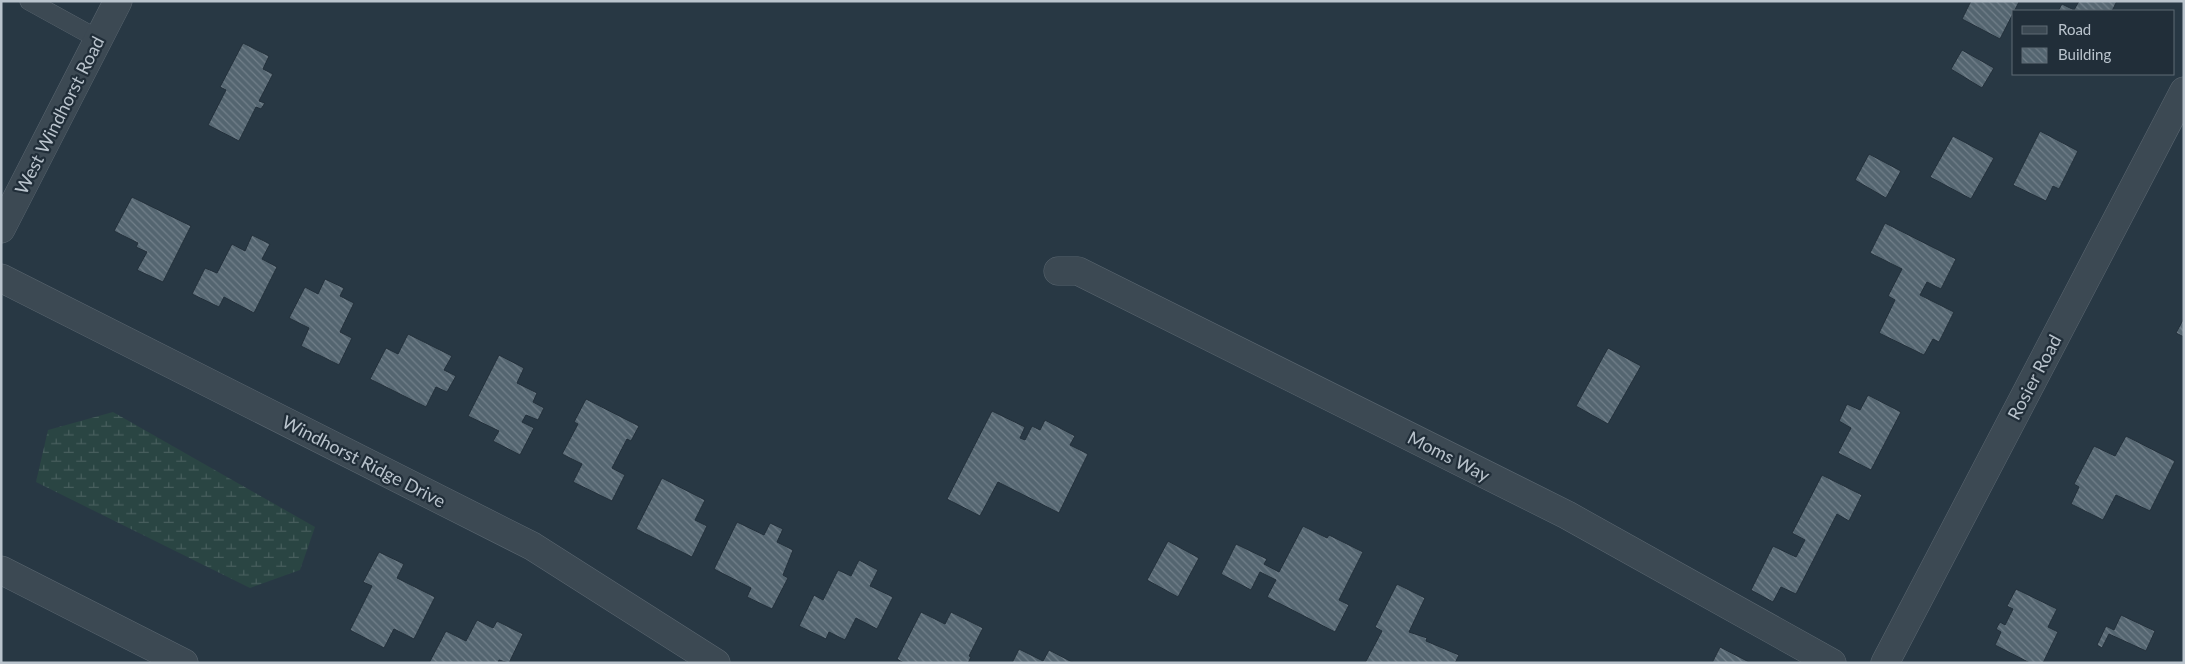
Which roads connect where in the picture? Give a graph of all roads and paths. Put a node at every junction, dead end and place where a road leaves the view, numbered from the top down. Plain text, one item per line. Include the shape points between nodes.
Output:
1 (29, 1) edge
2 (118, 1) edge
3 (98, 39) junction
4 (2184, 90) edge
5 (1, 229) edge
6 (1058, 271) dead end
7 (1, 278) edge
8 (1, 570) edge
9 (184, 663) edge
10 (716, 663) edge
11 (1832, 663) edge
12 (1885, 663) edge

1 - 3 lane
2 - 3 street, West Windhorst Road
3 - 5 street, West Windhorst Road
4 - 12 street, Rosier Road
6 - 11 street, Moms Way via 1078,271 1567,515
7 - 10 street, Windhorst Ridge Drive via 532,546
8 - 9 street

